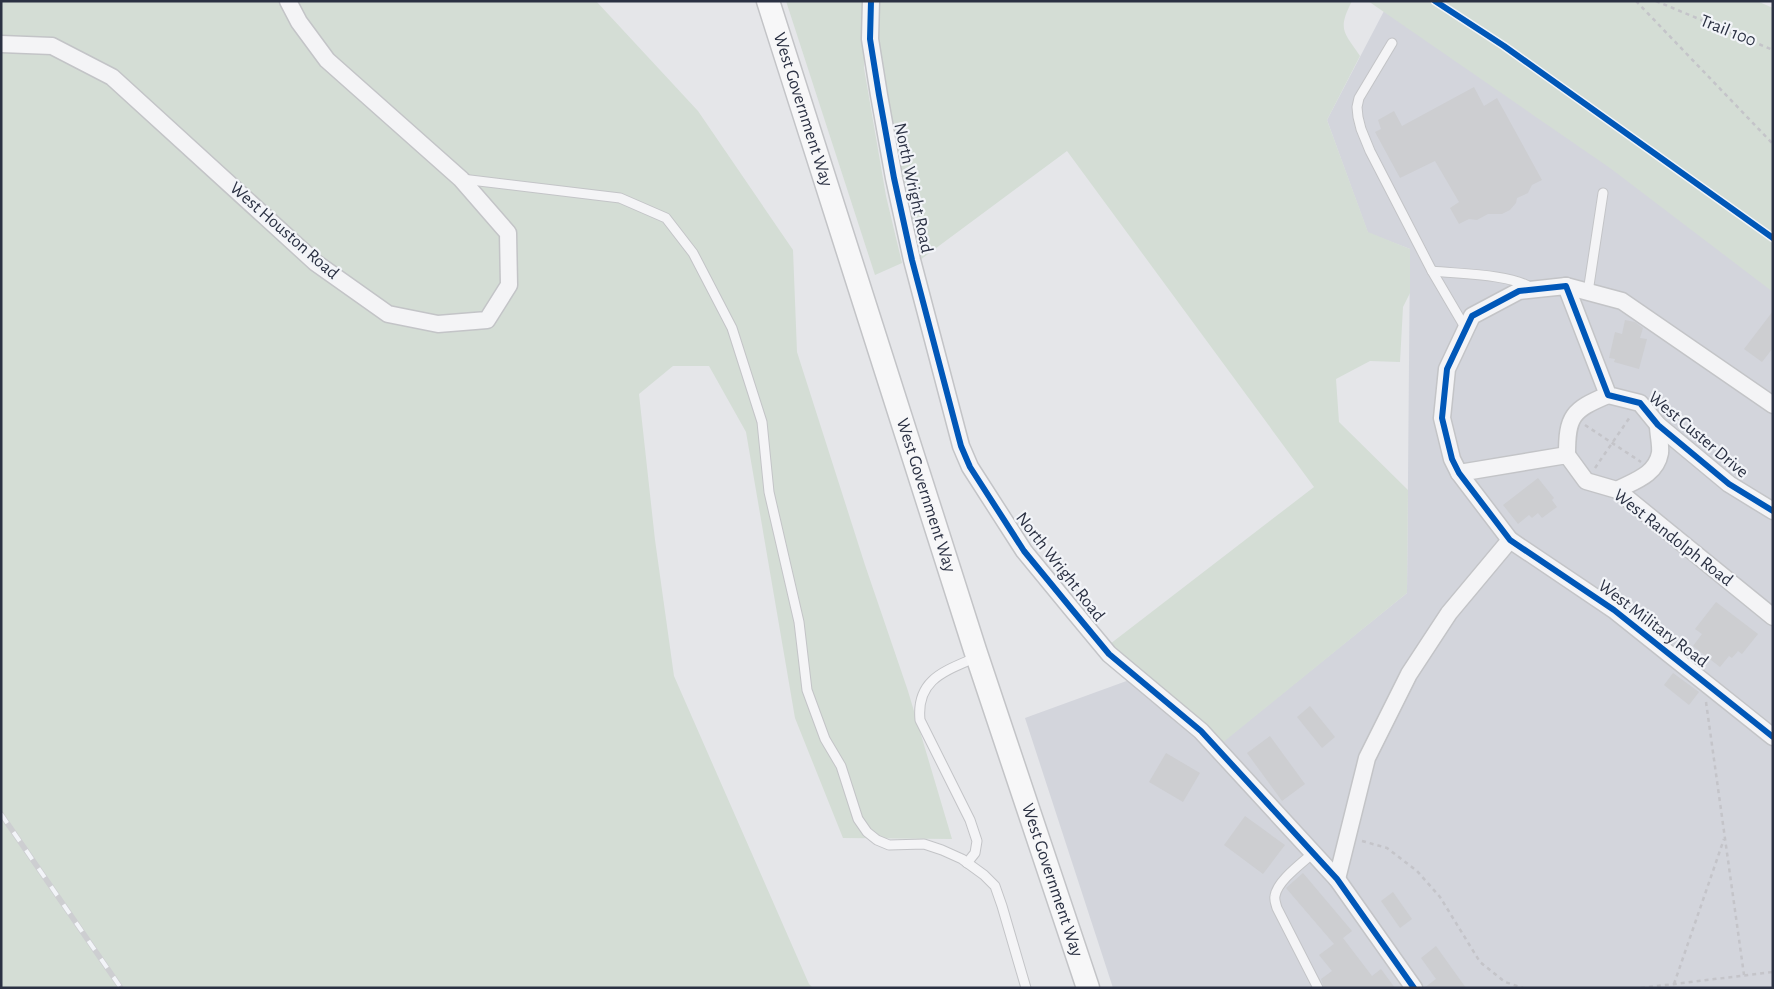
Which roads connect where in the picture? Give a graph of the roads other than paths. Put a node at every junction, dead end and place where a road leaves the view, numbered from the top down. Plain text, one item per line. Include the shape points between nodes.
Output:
1 (288, 1) edge
2 (768, 1) edge
3 (871, 1) edge
4 (1392, 43) dead end
5 (1, 44) edge
6 (461, 178) junction
7 (1603, 192) dead end
8 (1432, 271) junction
9 (1566, 286) junction
10 (1533, 290) junction
11 (1588, 292) junction
12 (1469, 322) junction
13 (1608, 395) junction
14 (1773, 405) edge
15 (1658, 425) junction
16 (1567, 455) junction
17 (1459, 473) junction
18 (1617, 490) junction
19 (1773, 511) edge
20 (1510, 540) junction
21 (1773, 617) edge
22 (977, 657) junction
23 (1773, 737) edge
24 (1313, 853) junction
25 (967, 862) junction
26 (1337, 880) junction
27 (1026, 988) edge
28 (1088, 988) edge
29 (1318, 988) edge
30 (1414, 988) edge

1 - 6 street, West Houston Road via 326,60
2 - 22 main road, West Government Way
3 - 24 street, North Wright Road via 870,39 894,178 958,436 970,467 1024,551 1110,654 1201,731
4 - 8 lane via 1359,98 1358,116 1370,151
5 - 6 street, West Houston Road via 52,46 112,76 316,263 388,314 438,324 487,320 509,285 508,233
6 - 25 lane via 620,198 666,218 693,253 732,328 762,422 769,492 798,622 807,690 825,739 840,766 858,820 877,840 889,844 924,844
7 - 11 lane
8 - 10 lane via 1496,278 1527,285
8 - 12 lane
9 - 10 street
9 - 11 street
9 - 13 street
10 - 12 street via 1519,291
11 - 14 street via 1622,301
12 - 17 street, West Military Road via 1447,368 1442,418 1452,460
13 - 15 street, West Custer Drive via 1640,403
13 - 16 street via 1584,405 1573,417 1567,432
15 - 18 street via 1660,453 1653,470
15 - 19 street, West Custer Drive via 1729,484
16 - 17 street
16 - 18 street, West Randolph Road via 1586,481
17 - 20 street, West Military Road
18 - 21 street, West Randolph Road
20 - 23 street, West Military Road via 1614,610
20 - 26 street via 1450,613 1409,674 1367,758
22 - 25 lane via 933,679 918,706 920,720 970,820 977,842 975,853
22 - 28 main road, West Government Way
24 - 26 street, North Wright Road
24 - 29 lane via 1286,878 1274,898
25 - 27 lane via 994,886
26 - 30 street, North Wright Road

